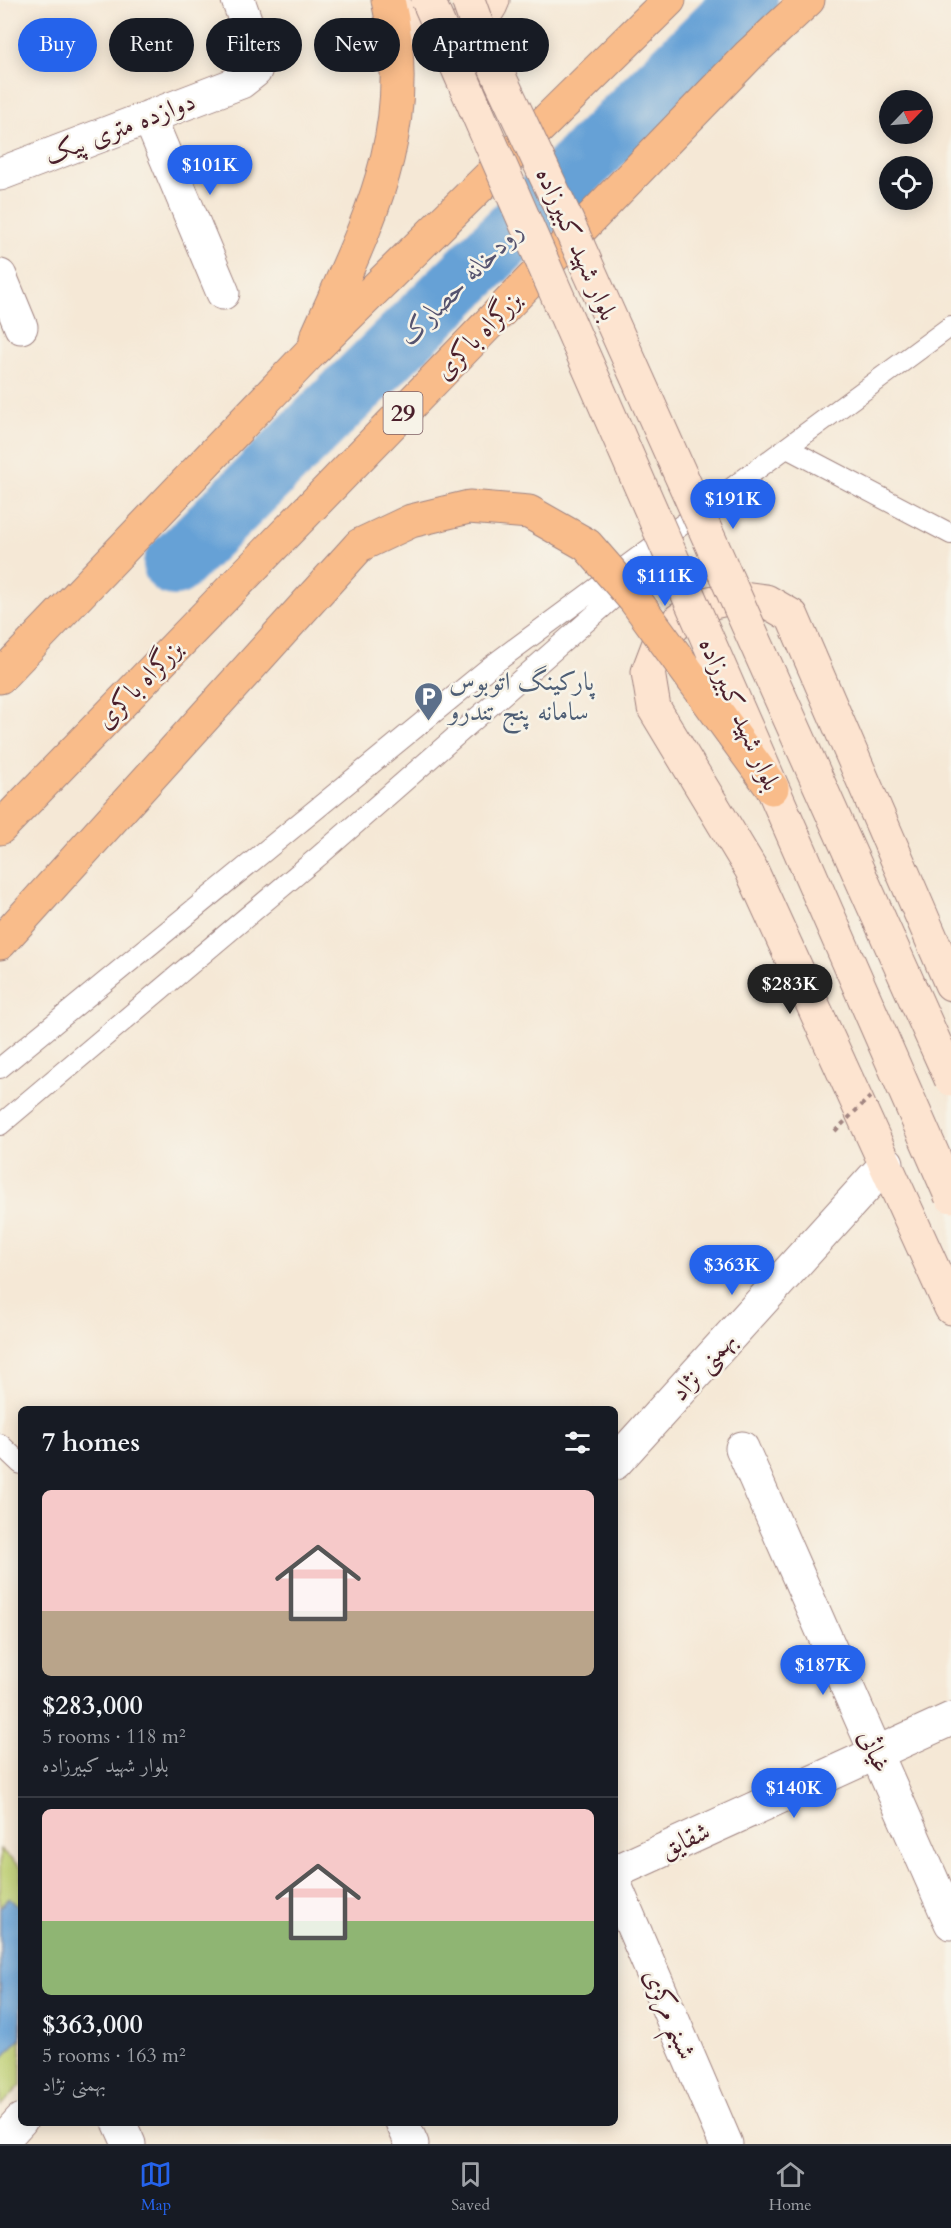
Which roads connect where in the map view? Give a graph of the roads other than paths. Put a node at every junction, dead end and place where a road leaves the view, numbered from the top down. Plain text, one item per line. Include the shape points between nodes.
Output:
1 (238, 0) edge
2 (389, 0) edge
3 (428, 0) edge
4 (468, 0) edge
5 (494, 0) edge
6 (669, 0) edge
7 (808, 0) edge
8 (149, 117) junction
9 (0, 174) edge
10 (0, 276) edge
11 (223, 293) dead end
12 (951, 326) edge
13 (21, 327) dead end
14 (309, 354) junction
15 (789, 449) junction
16 (719, 499) junction
17 (951, 534) edge
18 (0, 677) edge
19 (772, 788) junction
20 (0, 828) edge
21 (0, 943) edge
22 (951, 984) edge
23 (0, 1068) edge
24 (951, 1079) edge
25 (0, 1125) edge
26 (887, 1163) junction
27 (951, 1196) edge
28 (951, 1308) edge
29 (0, 1444) edge
30 (742, 1448) dead end
31 (618, 1460) edge
32 (18, 1461) edge
33 (951, 1719) edge
34 (876, 1753) junction
35 (618, 1871) edge
36 (618, 1892) edge
37 (951, 1923) edge
38 (18, 2123) edge
39 (121, 2126) edge
40 (404, 2126) edge
41 (0, 2143) edge
42 (129, 2144) edge
43 (412, 2144) edge
44 (726, 2144) edge

1 - 8 street, دوازده متری پیک via 259,59 255,71 241,82
2 - 5 main road via 413,25 449,32 468,27 482,17
2 - 14 highway via 397,38 399,99 389,158 370,216
3 - 19 main road, بلوار شهید کبیرزاده, bridge
4 - 24 main road, بلوار شهید کبیرزاده, bridge via 483,42
6 - 14 highway
7 - 20 highway, بزرگراه باکری / 29 via 741,63
8 - 9 street, دوازده متری پیک
8 - 11 street
10 - 13 street
12 - 15 lane
14 - 18 highway
15 - 16 lane
15 - 17 lane
16 - 23 lane via 492,666
16 - 25 lane via 598,614
19 - 21 highway, bridge via 621,585 587,546 529,512 469,507 411,520 360,544
19 - 27 main road, بلوار شهید کبیرزاده, bridge
22 - 26 main road via 792,616 766,602 736,597 705,604 679,620 659,643 648,672 654,708 751,869
26 - 28 main road
26 - 31 street, بهمنی نژاد
29 - 32 lane
30 - 34 street, غیاثی
33 - 34 street, شقایق
34 - 35 street, شقایق
34 - 37 street, غیاثی
36 - 44 street, شبنم مرکزی
38 - 41 street
39 - 42 street
40 - 43 street

